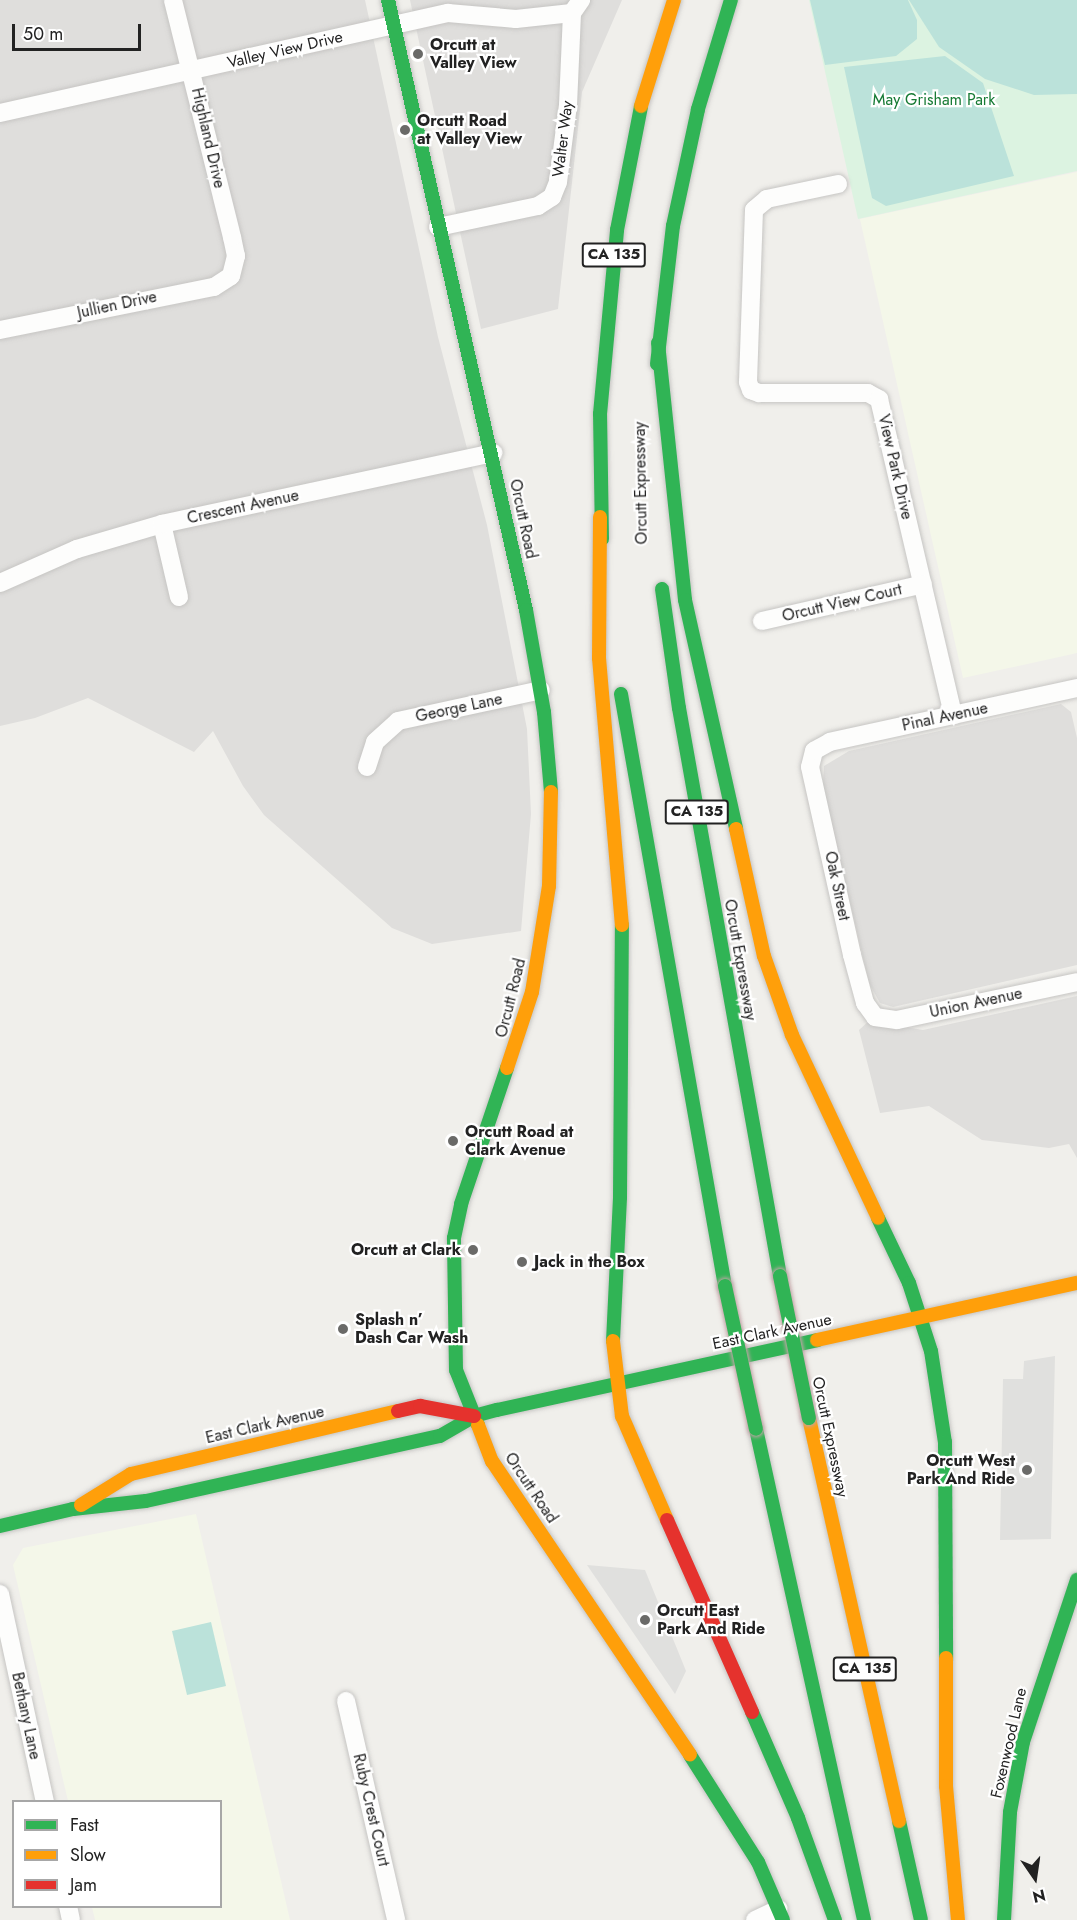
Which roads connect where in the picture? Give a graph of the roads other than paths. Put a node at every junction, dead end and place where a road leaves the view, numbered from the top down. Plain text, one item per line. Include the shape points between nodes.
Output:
1 (173, 0) edge
2 (388, 0) edge
3 (674, 0) edge
4 (731, 0) edge
5 (577, 7) edge
6 (394, 25) junction
7 (192, 71) junction
8 (0, 113) edge
9 (838, 184) dead end
10 (438, 227) junction
11 (231, 276) joint
12 (0, 330) edge
13 (658, 343) junction
14 (493, 453) junction
15 (655, 458) dead end
16 (600, 517) junction
17 (162, 524) junction
18 (661, 578) dead end
19 (0, 583) edge
20 (923, 584) junction
21 (179, 597) dead end
22 (762, 621) dead end
23 (614, 654) dead end
24 (618, 677) dead end
25 (541, 690) junction
26 (1076, 690) edge
27 (953, 715) junction
28 (814, 751) joint
29 (367, 767) dead end
30 (1077, 982) edge
31 (875, 1017) joint
32 (1075, 1283) edge
33 (1077, 1303) edge
34 (922, 1316) junction
35 (616, 1383) junction
36 (474, 1416) junction
37 (73, 1509) junction
38 (0, 1526) edge
39 (1077, 1580) edge
40 (0, 1594) edge
41 (346, 1701) dead end
42 (45, 1800) edge
43 (781, 1915) edge
44 (396, 1920) edge
45 (755, 1920) edge
46 (835, 1920) edge
47 (864, 1920) edge
48 (921, 1920) edge
49 (958, 1920) edge
50 (1004, 1920) edge

1 - 7 street, Highland Drive
2 - 6 main road, Orcutt Road
3 - 16 main road, CA 135 via 639,114 617,230 600,414
4 - 13 main road, Orcutt Expressway / CA 135 via 698,109 673,226
5 - 6 street, Valley View Drive via 516,19 448,13
5 - 10 street, Walter Way via 558,182 552,197 538,206
6 - 7 street, Valley View Drive
6 - 10 main road, Orcutt Road
7 - 8 street, Valley View Drive
7 - 11 street, Highland Drive via 236,256
9 - 20 street, View Park Drive via 767,199 754,210 748,382 751,390 759,393 868,393 879,399
10 - 14 main road, Orcutt Road
11 - 12 street, Jullien Drive via 214,286
13 - 15 main road, Orcutt Expressway / CA 135
13 - 34 main road via 685,600 764,957 792,1035
14 - 17 street, Crescent Avenue
14 - 25 main road, Orcutt Road
16 - 23 main road, CA 135
16 - 35 main road via 598,658 624,943 620,1197 613,1341
17 - 19 street, Crescent Avenue via 77,549
17 - 21 street
18 - 48 main road, Orcutt Expressway / CA 135, bridge via 679,708 780,1276
20 - 22 street, Orcutt View Court
20 - 27 street, View Park Drive
24 - 47 main road, CA 135, bridge via 725,1286
25 - 29 street, George Lane via 398,721 375,742
25 - 36 main road, Orcutt Road via 551,798 543,939 521,1033 461,1204 454,1238 456,1370
26 - 27 street, Pinal Avenue
27 - 28 street, Pinal Avenue via 830,742
28 - 31 street, Oak Street via 810,767 852,955 865,1003
30 - 31 street, Union Avenue via 897,1020
32 - 33 main road
32 - 34 main road, East Clark Avenue
34 - 35 main road, East Clark Avenue
34 - 49 main road via 945,1442 946,1786
35 - 36 main road, East Clark Avenue
35 - 46 main road via 622,1416 798,1818
36 - 37 main road, East Clark Avenue via 440,1436 146,1500
36 - 37 main road, East Clark Avenue via 420,1406 131,1474
36 - 43 main road, Orcutt Road via 492,1461 728,1811
37 - 38 main road, East Clark Avenue
39 - 50 main road, Foxenwood Lane via 1023,1742 1010,1812
40 - 42 street, Bethany Lane
41 - 44 street, Ruby Crest Court
43 - 45 street

